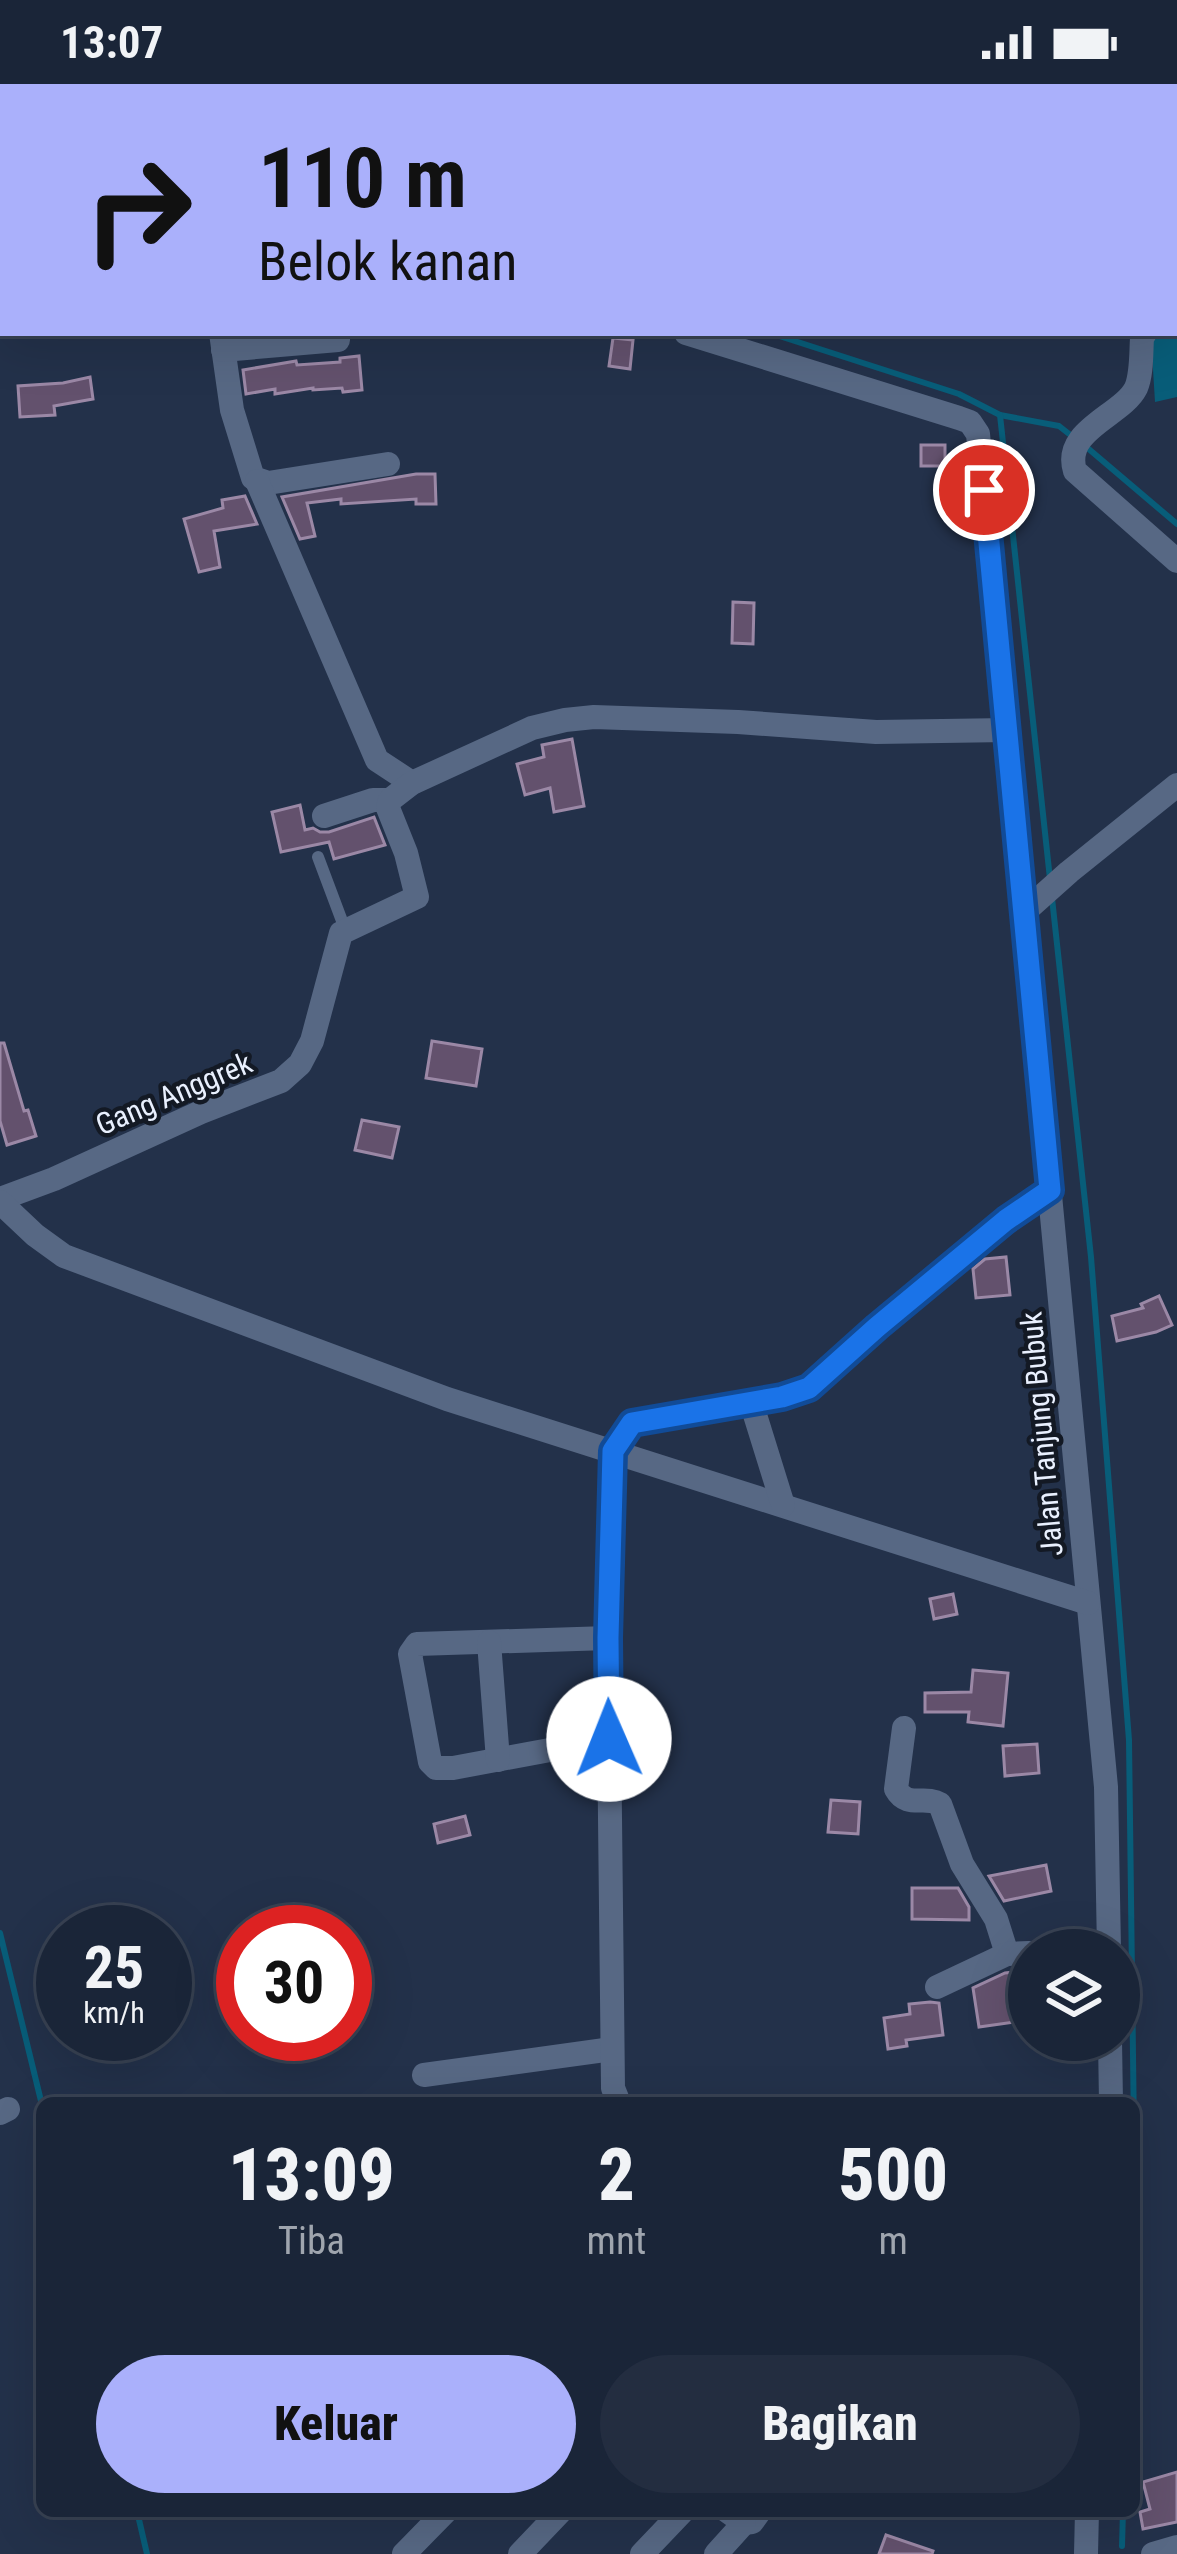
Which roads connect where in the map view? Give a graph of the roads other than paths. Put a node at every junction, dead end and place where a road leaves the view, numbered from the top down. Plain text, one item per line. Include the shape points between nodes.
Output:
1 (696, 336) edge
2 (1143, 336) edge
3 (326, 338) edge
4 (222, 341) edge
5 (388, 464) dead end
6 (256, 481) junction
7 (1177, 561) edge
8 (1008, 730) junction
9 (412, 783) junction
10 (1177, 785) edge
11 (390, 800) junction
12 (324, 816) dead end
13 (318, 857) dead end
14 (1030, 907) junction
15 (345, 929) junction
16 (1050, 1190) junction
17 (0, 1200) edge
18 (751, 1402) junction
19 (613, 1451) junction
20 (783, 1505) junction
21 (1088, 1603) junction
22 (608, 1638) junction
23 (489, 1642) junction
24 (904, 1728) dead end
25 (609, 1739) junction
26 (498, 1760) junction
27 (1109, 1929) edge
28 (1008, 1938) edge
29 (1008, 1956) edge
30 (938, 1987) dead end
31 (612, 2049) junction
32 (1111, 2061) edge
33 (424, 2075) dead end
34 (617, 2097) edge
35 (1112, 2097) edge
36 (440, 2517) edge
37 (555, 2517) edge
38 (677, 2517) edge
39 (743, 2517) edge
40 (1087, 2517) edge
41 (1177, 2547) edge
42 (404, 2554) edge
43 (520, 2554) edge
44 (642, 2554) edge
45 (716, 2554) edge
46 (1086, 2554) edge
47 (1153, 2554) edge

1 - 8 street, Jalan Tanjung Bubuk via 975,427
2 - 7 street via 1138,385 1071,458 1075,471
3 - 4 street
4 - 6 street via 232,410
5 - 6 street
6 - 9 street via 377,760
8 - 9 street via 877,732 594,717 532,728
8 - 14 street, Jalan Tanjung Bubuk
9 - 11 street
10 - 14 street
11 - 12 street
11 - 15 street via 417,897
13 - 15 lane
14 - 16 street, Jalan Tanjung Bubuk
15 - 17 street, Gang Anggrek via 312,1041 281,1081
16 - 18 street via 809,1388
16 - 21 street, Jalan Tanjung Bubuk
17 - 19 street via 64,1256 448,1399
18 - 19 street via 632,1423
18 - 20 street
19 - 20 street
19 - 22 street
20 - 21 street
21 - 27 street, Jalan Tanjung Bubuk via 1106,1787
22 - 23 street
22 - 25 street
23 - 26 street
23 - 26 street via 417,1644 410,1654 430,1762 441,1770
24 - 28 street via 898,1794 940,1804 962,1864
25 - 26 street
25 - 31 street
29 - 30 street
31 - 33 street
31 - 34 street
32 - 35 street
36 - 42 street
37 - 43 street
38 - 44 street
39 - 45 street
40 - 46 street
41 - 47 street

